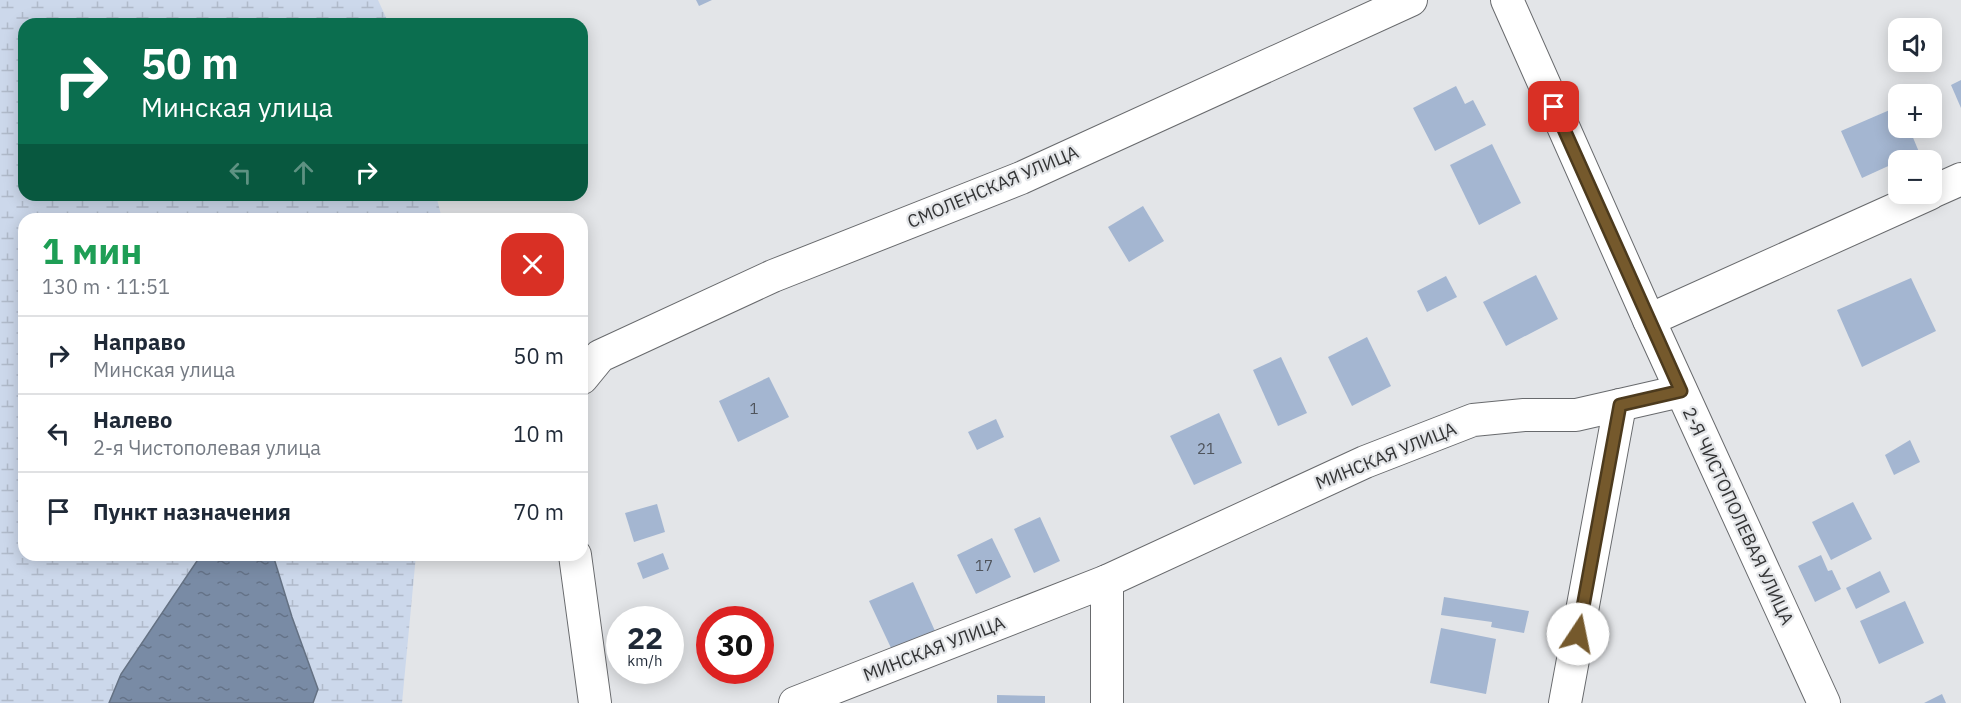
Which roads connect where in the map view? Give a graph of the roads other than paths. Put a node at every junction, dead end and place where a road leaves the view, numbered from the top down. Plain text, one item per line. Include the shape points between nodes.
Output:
1 (1411, 0) edge
2 (1507, 0) edge
3 (1961, 179) edge
4 (1942, 188) edge
5 (1907, 204) edge
6 (1649, 320) junction
7 (588, 371) edge
8 (1681, 391) junction
9 (1620, 405) junction
10 (576, 561) edge
11 (1107, 581) junction
12 (595, 703) edge
13 (795, 703) edge
14 (1107, 703) edge
15 (1565, 703) edge
16 (1824, 703) edge

1 - 7 street, СМОЛЕНСКАЯ УЛИЦА via 1021,178 773,276 600,356
2 - 6 street, 2-Я ЧИСТОПОЛЕВАЯ УЛИЦА
3 - 4 street
5 - 6 street
6 - 8 street, 2-Я ЧИСТОПОЛЕВАЯ УЛИЦА
8 - 9 street, МИНСКАЯ УЛИЦА
8 - 16 street, 2-Я ЧИСТОПОЛЕВАЯ УЛИЦА
9 - 11 street, МИНСКАЯ УЛИЦА via 1576,415 1473,420 1365,462
9 - 15 street
10 - 12 street
11 - 13 street, МИНСКАЯ УЛИЦА
11 - 14 street

